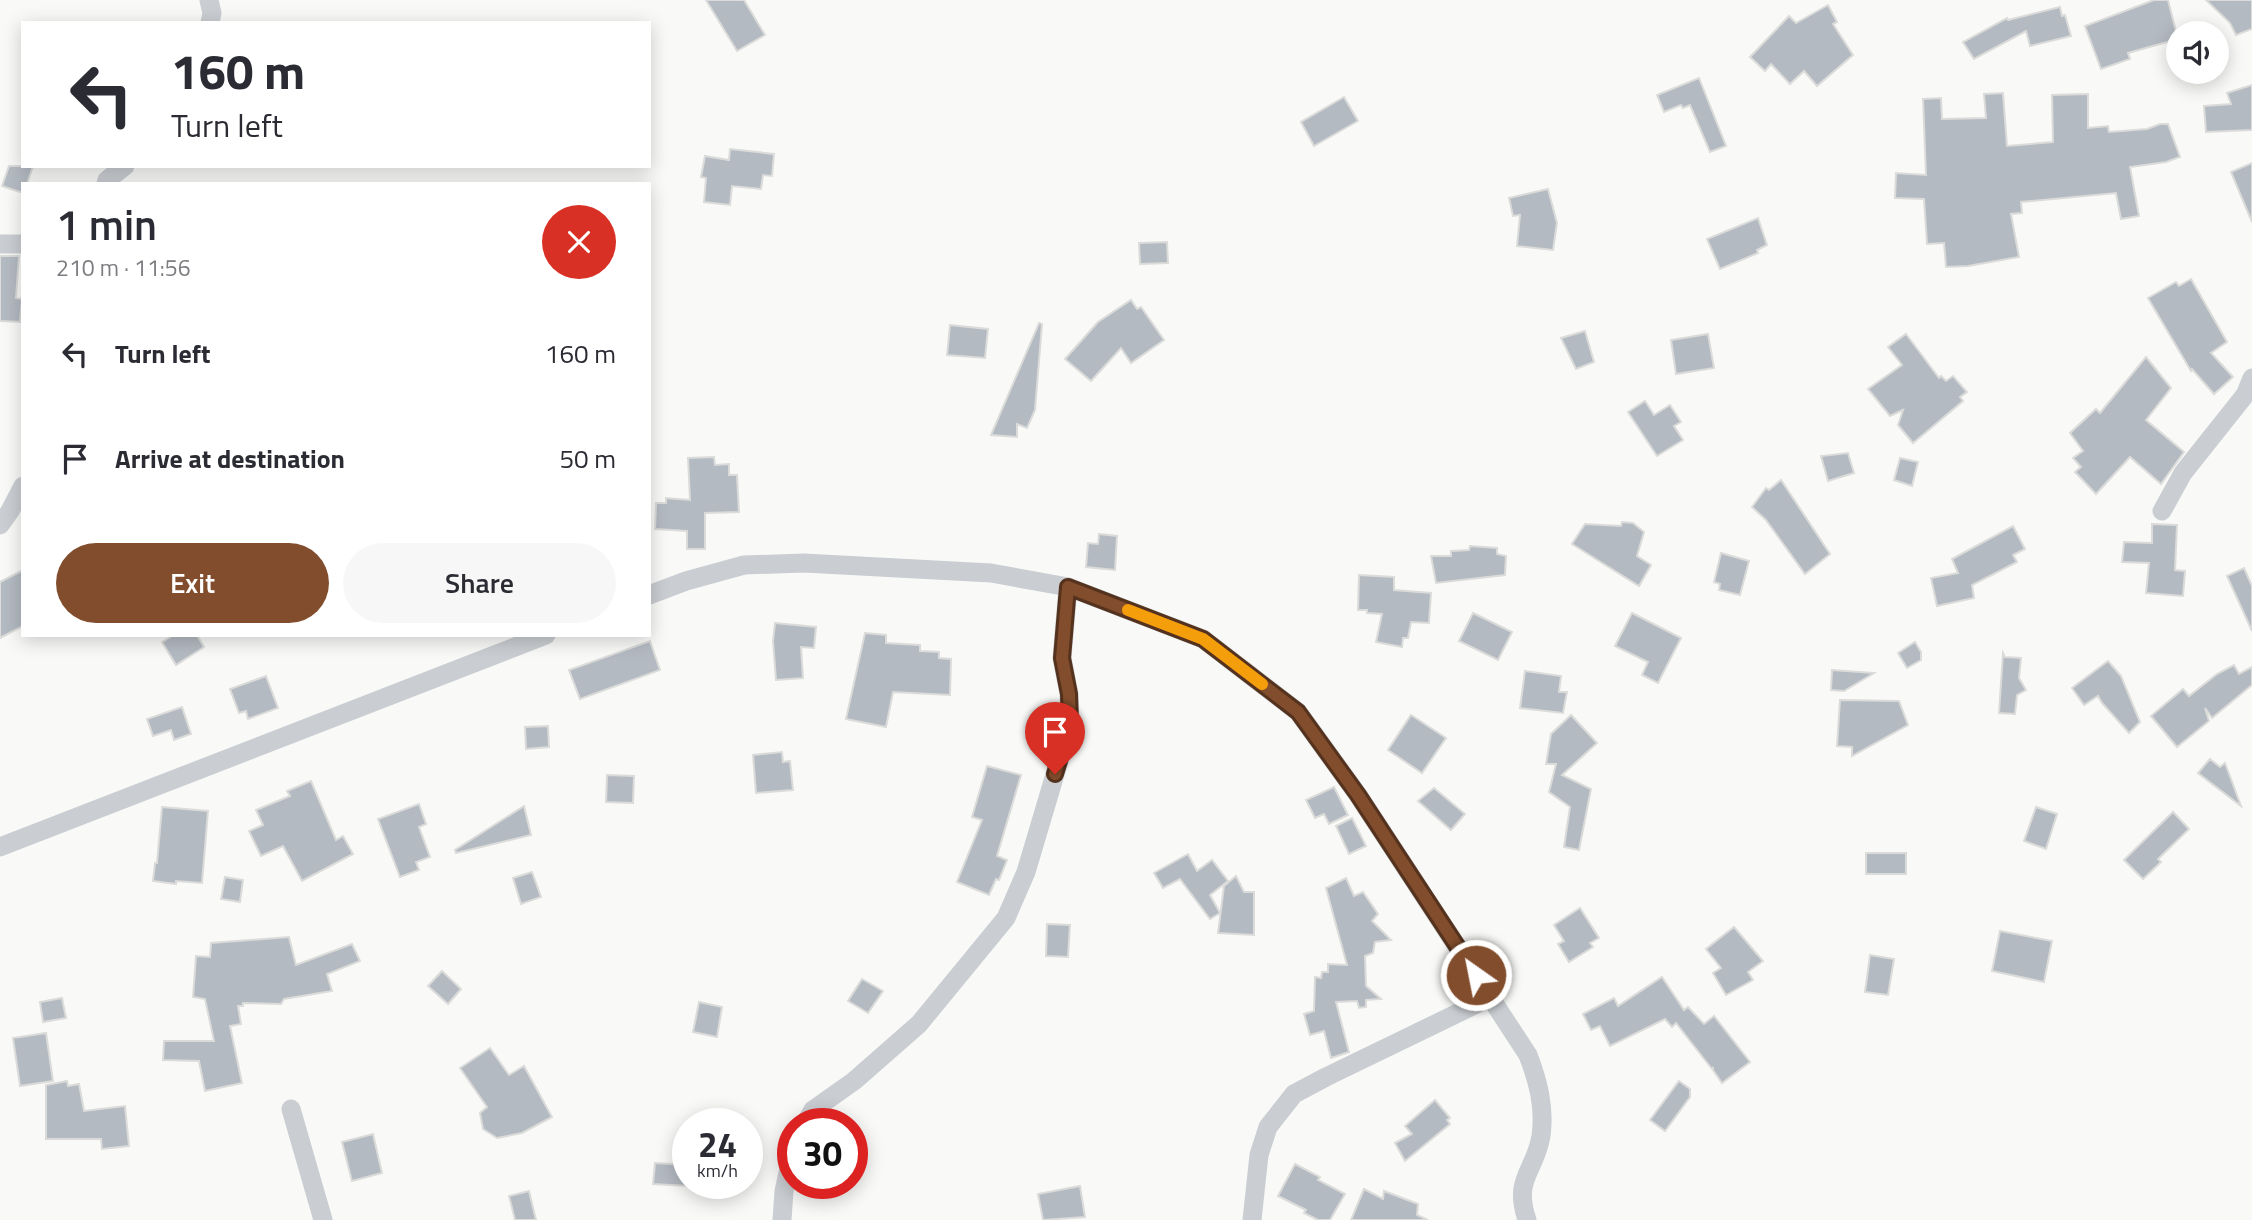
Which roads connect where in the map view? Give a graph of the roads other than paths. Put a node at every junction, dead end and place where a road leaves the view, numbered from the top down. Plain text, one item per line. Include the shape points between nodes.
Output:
1 (209, 0) edge
2 (210, 21) edge
3 (122, 168) edge
4 (106, 182) edge
5 (0, 244) edge
6 (21, 244) edge
7 (2252, 378) edge
8 (21, 490) edge
9 (2162, 511) dead end
10 (0, 525) edge
11 (1068, 587) junction
12 (651, 594) edge
13 (541, 637) edge
14 (0, 847) edge
15 (1491, 998) junction
16 (816, 1108) edge
17 (290, 1109) dead end
18 (783, 1199) edge
19 (323, 1220) edge
20 (782, 1220) edge
21 (1252, 1220) edge
22 (1527, 1220) edge

1 - 2 street
3 - 4 street
5 - 6 street
7 - 9 street via 2245,395 2183,473
8 - 10 street
11 - 12 street via 992,573 792,563 744,565
11 - 15 street via 1203,639 1298,712
11 - 16 street via 1062,658 1070,724 1026,872 1006,918 919,1024
13 - 14 street
15 - 21 street via 1294,1094 1268,1127 1259,1155
15 - 22 street via 1528,1055 1541,1090 1541,1137 1522,1185
17 - 19 street
18 - 20 street

